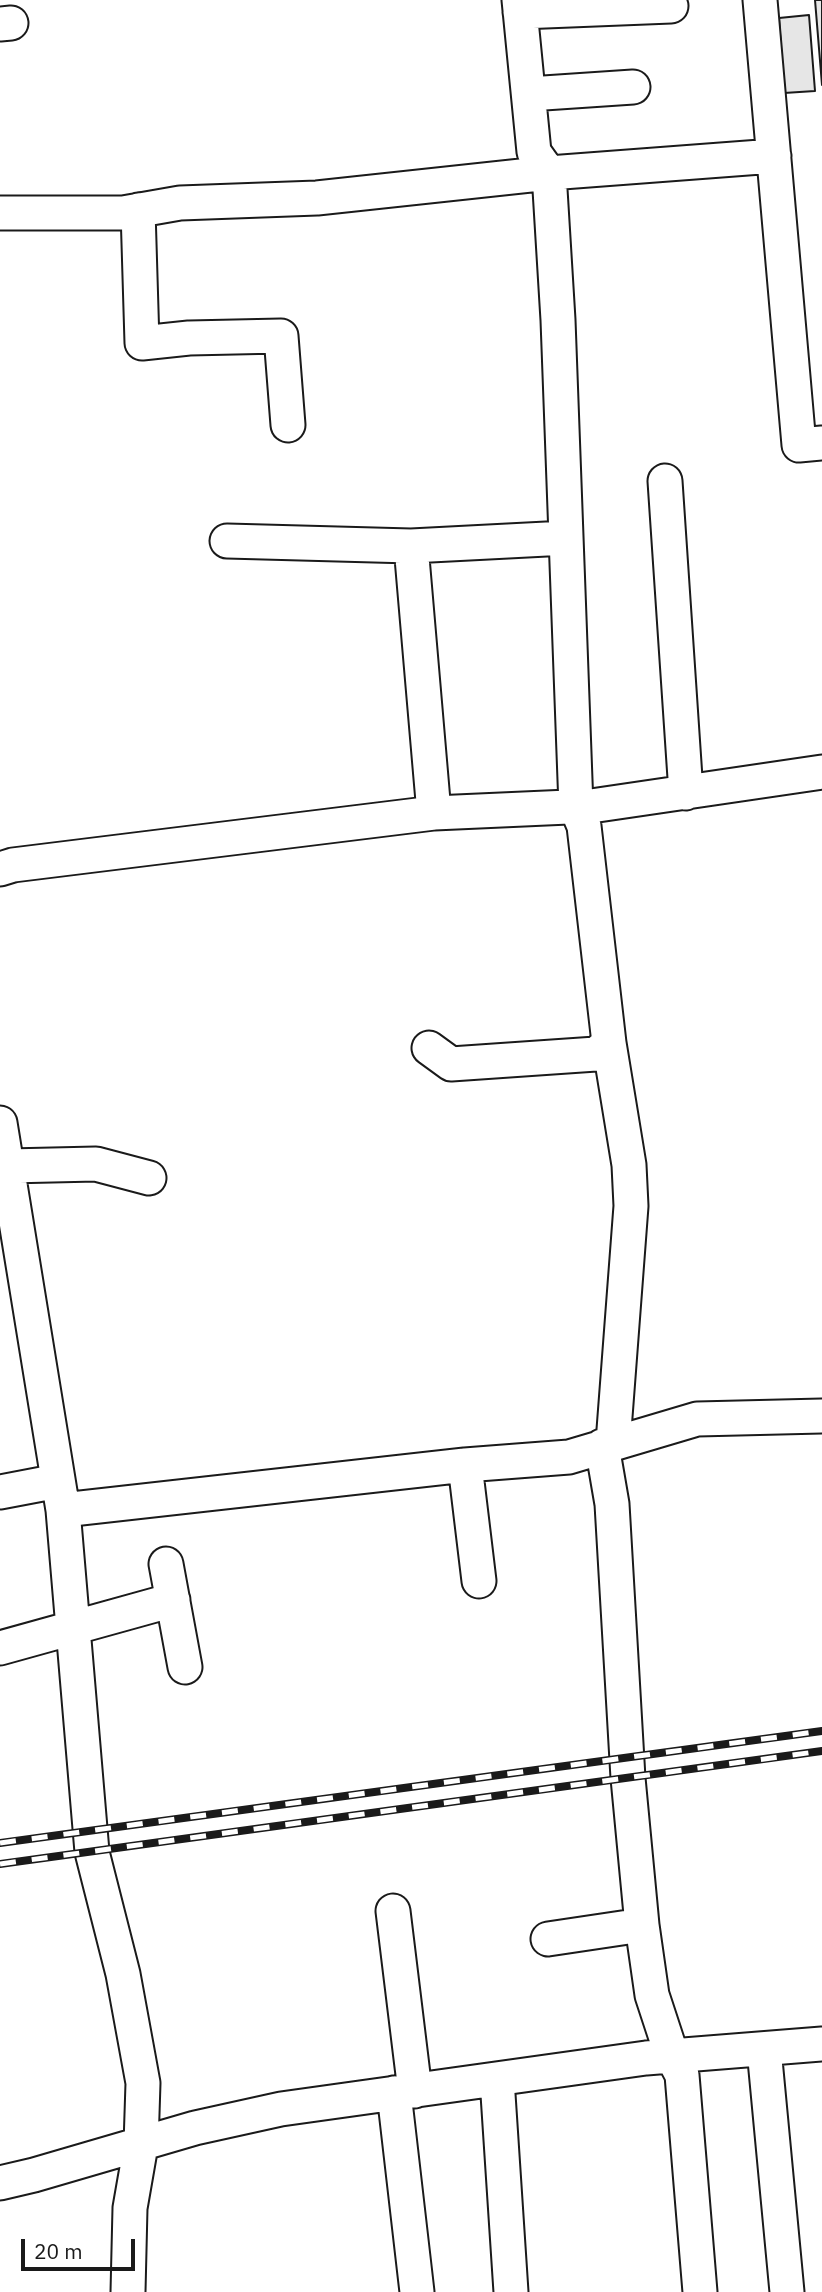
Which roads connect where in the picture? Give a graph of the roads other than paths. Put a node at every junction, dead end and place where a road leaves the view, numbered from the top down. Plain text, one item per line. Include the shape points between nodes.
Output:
1 (760, 0) edge
2 (520, 6) edge
3 (671, 6) dead end
4 (633, 87) dead end
5 (529, 94) junction
6 (774, 156) junction
7 (549, 173) junction
8 (138, 210) junction
9 (0, 213) edge
10 (288, 425) dead end
11 (822, 443) edge
12 (665, 481) dead end
13 (566, 538) junction
14 (227, 541) dead end
15 (411, 546) junction
16 (822, 772) edge
17 (686, 793) junction
18 (576, 807) junction
19 (434, 813) junction
20 (0, 869) edge
21 (608, 1042) junction
22 (429, 1048) dead end
23 (0, 1123) edge
24 (8, 1166) junction
25 (149, 1178) dead end
26 (822, 1416) edge
27 (608, 1445) junction
28 (465, 1465) junction
29 (0, 1492) edge
30 (60, 1496) junction
31 (166, 1564) dead end
32 (479, 1581) dead end
33 (173, 1600) junction
34 (74, 1627) junction
35 (0, 1648) edge
36 (185, 1667) dead end
37 (393, 1911) dead end
38 (642, 1925) junction
39 (548, 1939) dead end
40 (822, 2044) edge
41 (764, 2049) junction
42 (672, 2056) junction
43 (497, 2079) junction
44 (405, 2092) junction
45 (141, 2145) junction
46 (0, 2183) edge
47 (128, 2292) edge
48 (417, 2292) edge
49 (511, 2292) edge
50 (700, 2292) edge
51 (787, 2292) edge

1 - 6 street
2 - 3 street
2 - 5 street
4 - 5 street
5 - 7 street via 534,152
6 - 7 street
6 - 11 street via 799,445
7 - 8 street via 317,198 180,203
7 - 13 street
8 - 9 street
8 - 10 street via 142,343 281,336
12 - 17 street
13 - 15 street
13 - 18 street
14 - 15 street
15 - 19 street
16 - 17 street
17 - 18 street
18 - 19 street
18 - 21 street via 584,826
19 - 20 street
21 - 22 street via 596,1054 451,1064
21 - 27 street via 629,1165 631,1206
23 - 24 street
24 - 25 street via 96,1164
24 - 30 street
26 - 27 street via 697,1419
27 - 28 street via 569,1457
27 - 38 street via 628,1778
28 - 30 street
28 - 32 street
29 - 30 street
30 - 34 street
31 - 33 street
33 - 34 street
33 - 36 street
34 - 35 street
34 - 45 street via 92,1852 123,1974 143,2083
37 - 44 street
38 - 39 street
38 - 42 street via 652,1995
40 - 41 street
41 - 42 street
41 - 51 street
42 - 43 street
42 - 50 street via 682,2076
43 - 44 street
43 - 49 street
44 - 45 street via 281,2109
44 - 48 street
45 - 46 street
45 - 47 street via 130,2208

